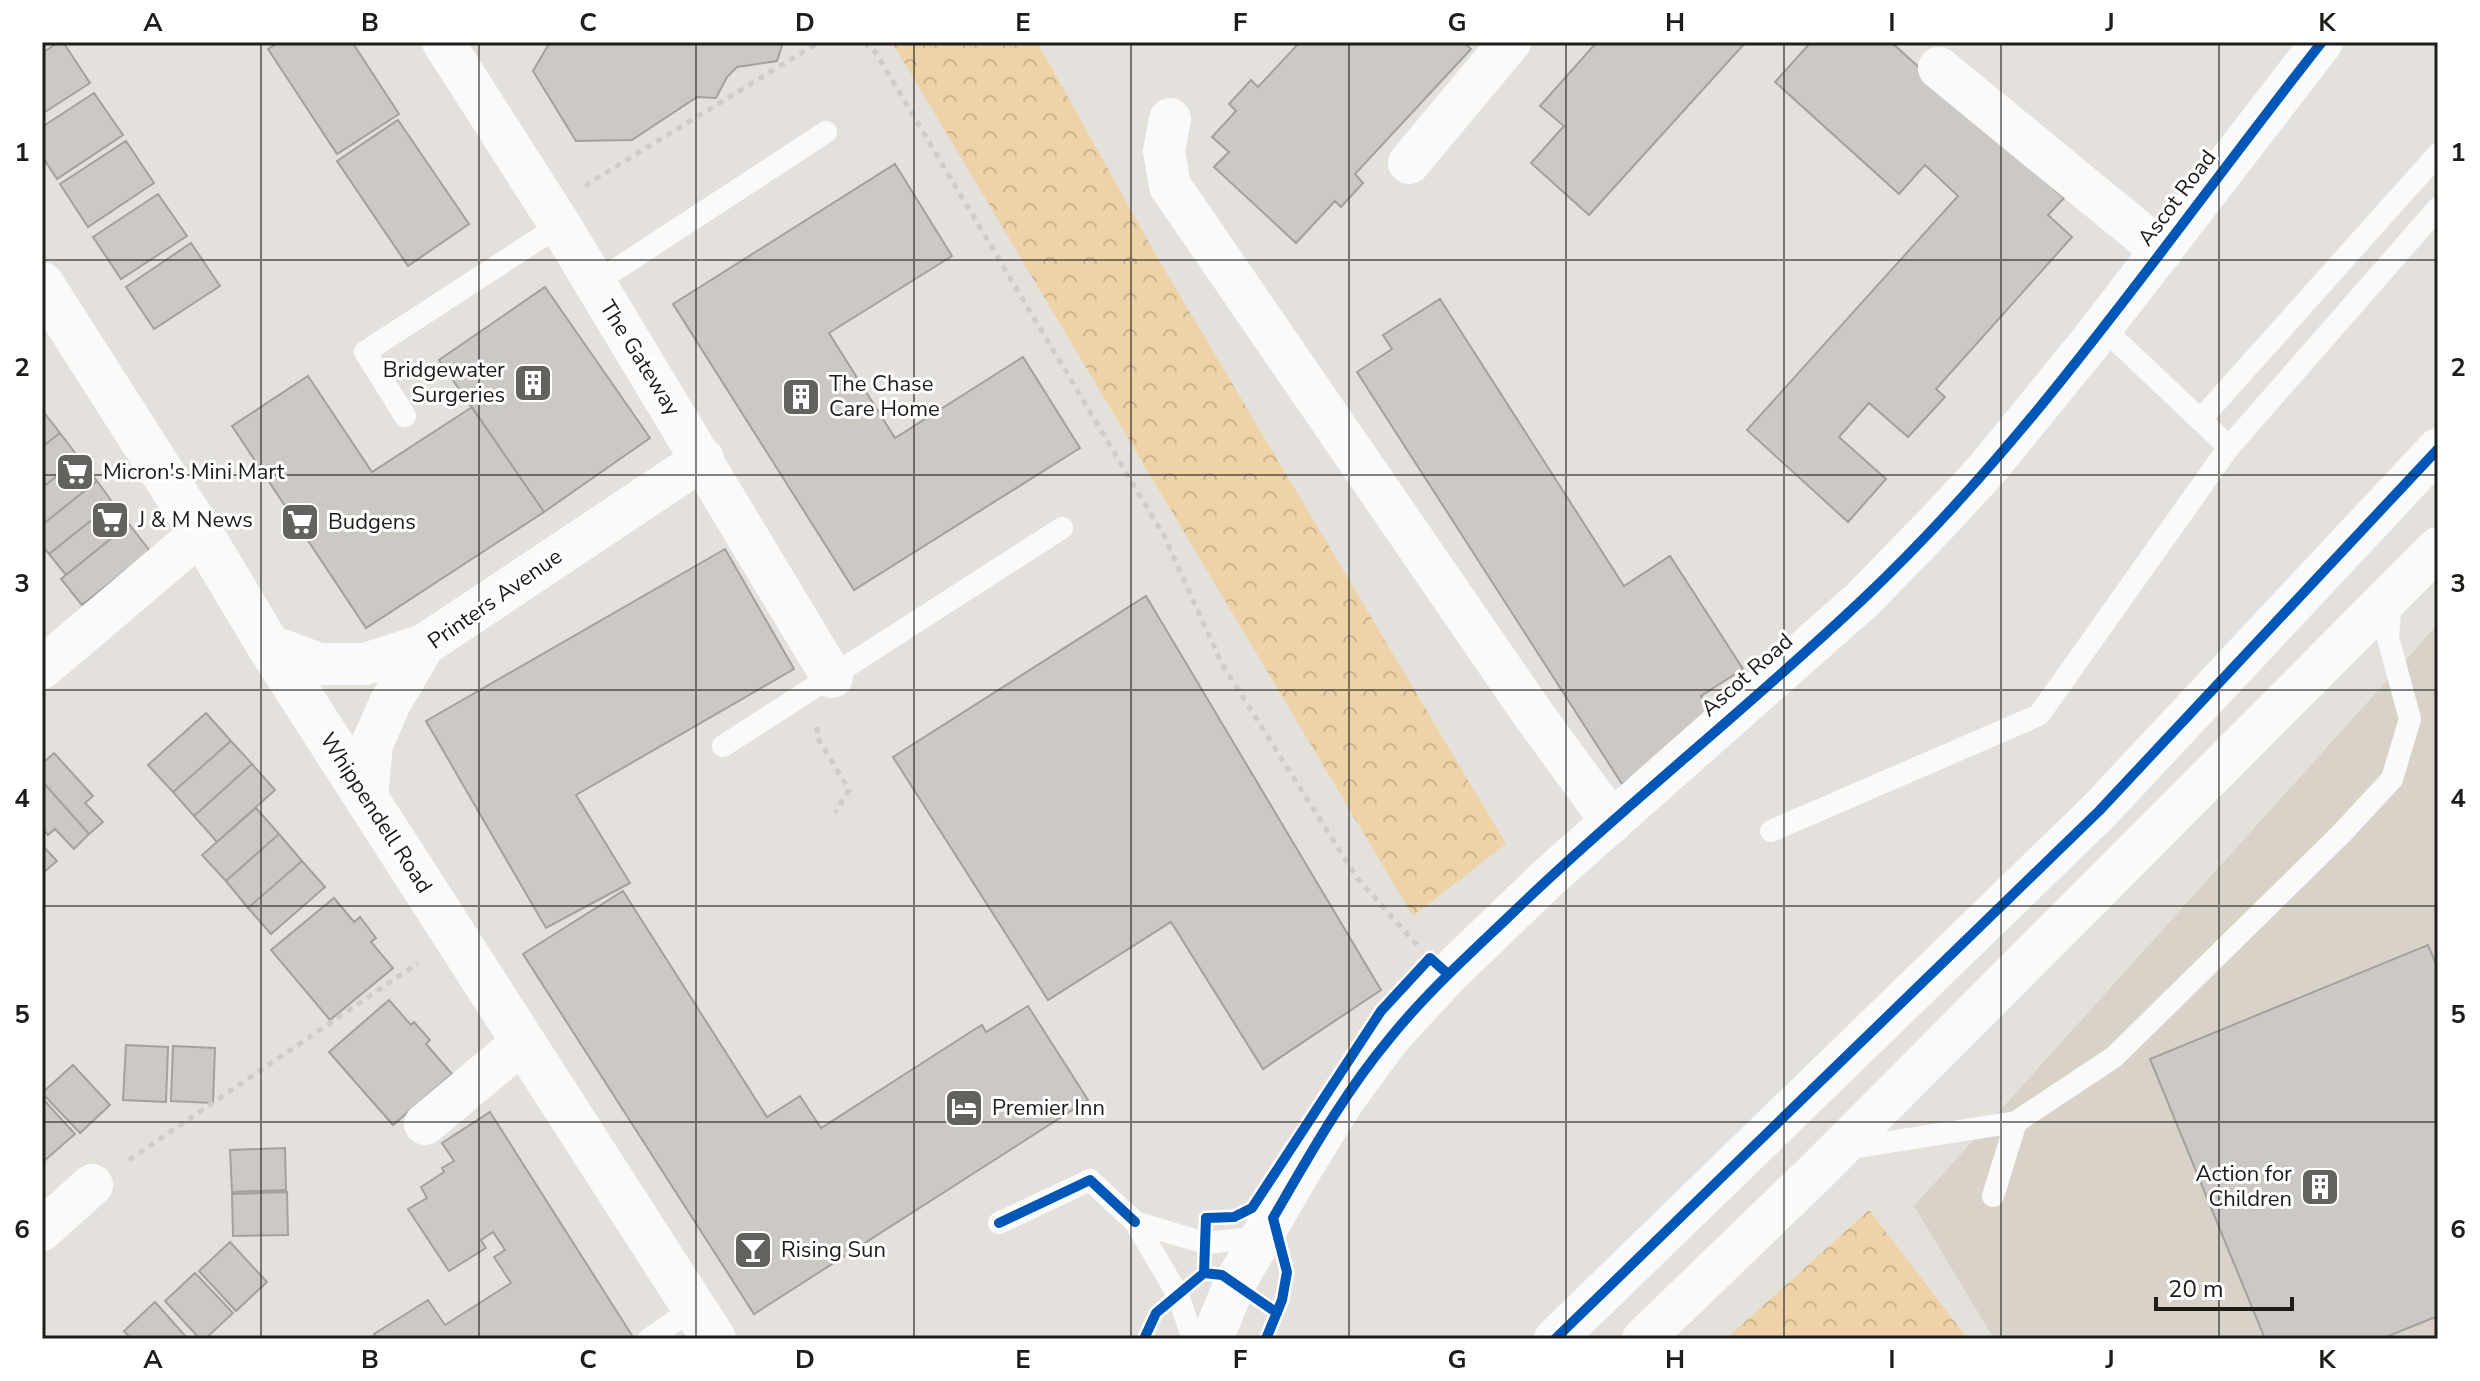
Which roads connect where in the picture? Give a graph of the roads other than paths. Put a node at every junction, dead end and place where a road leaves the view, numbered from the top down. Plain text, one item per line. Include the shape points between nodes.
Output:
1 (443, 42) edge
2 (2322, 42) edge
3 (1503, 45) edge
4 (1939, 68) dead end
5 (1170, 119) dead end
6 (826, 132) dead end
7 (2438, 154) edge
8 (1409, 163) dead end
9 (2438, 208) edge
10 (560, 225) junction
11 (2162, 251) junction
12 (595, 283) junction
13 (42, 284) edge
14 (2102, 327) junction
15 (405, 416) dead end
16 (2200, 420) junction
17 (2229, 447) junction
18 (2438, 449) edge
19 (703, 459) junction
20 (1062, 528) dead end
21 (201, 533) junction
22 (2438, 548) edge
23 (2392, 595) junction
24 (268, 645) junction
25 (424, 645) junction
26 (42, 668) edge
27 (832, 677) junction
28 (723, 746) dead end
29 (367, 798) junction
30 (1612, 822) junction
31 (1771, 831) dead end
32 (523, 1042) junction
33 (2016, 1122) junction
34 (425, 1124) dead end
35 (1839, 1150) junction
36 (92, 1185) road end
37 (1993, 1196) dead end
38 (1135, 1222) junction
39 (999, 1223) dead end
40 (42, 1230) edge
41 (1262, 1237) junction
42 (704, 1323) edge
43 (649, 1339) edge
44 (1193, 1339) edge
45 (1212, 1339) edge
46 (1555, 1339) edge
47 (1643, 1339) edge

1 - 10 street, The Gateway
2 - 11 street, Ascot Road
3 - 8 street
4 - 11 street
5 - 30 street via 1164,151 1170,186
6 - 12 lane
7 - 16 lane
9 - 17 lane
10 - 12 street, The Gateway
10 - 15 lane via 365,352
11 - 14 street, Ascot Road
12 - 19 street, The Gateway
13 - 21 street, Whippendell Road
14 - 16 lane
14 - 30 street, Ascot Road via 1987,469 1863,599
16 - 17 lane
17 - 31 lane via 2039,715
18 - 46 street via 2099,811
19 - 25 street, Printers Avenue
19 - 27 street, The Gateway
20 - 27 lane
21 - 24 street, Whippendell Road
21 - 26 street
22 - 23 street
23 - 33 lane via 2388,638 2410,719 2392,779 2114,1057
23 - 35 street
24 - 25 street via 319,664 365,664
24 - 29 street, Whippendell Road
25 - 29 street, Printers Avenue via 372,744
27 - 28 lane
29 - 32 street, Whippendell Road
30 - 41 street, Ascot Road via 1448,974 1389,1038 1345,1098
32 - 34 street
32 - 42 street, Whippendell Road
33 - 35 lane
33 - 37 lane
35 - 47 street
36 - 40 street
38 - 39 lane via 1090,1180
38 - 41 lane via 1205,1243
38 - 44 lane via 1178,1295
41 - 45 street, Ascot Road
42 - 43 lane

